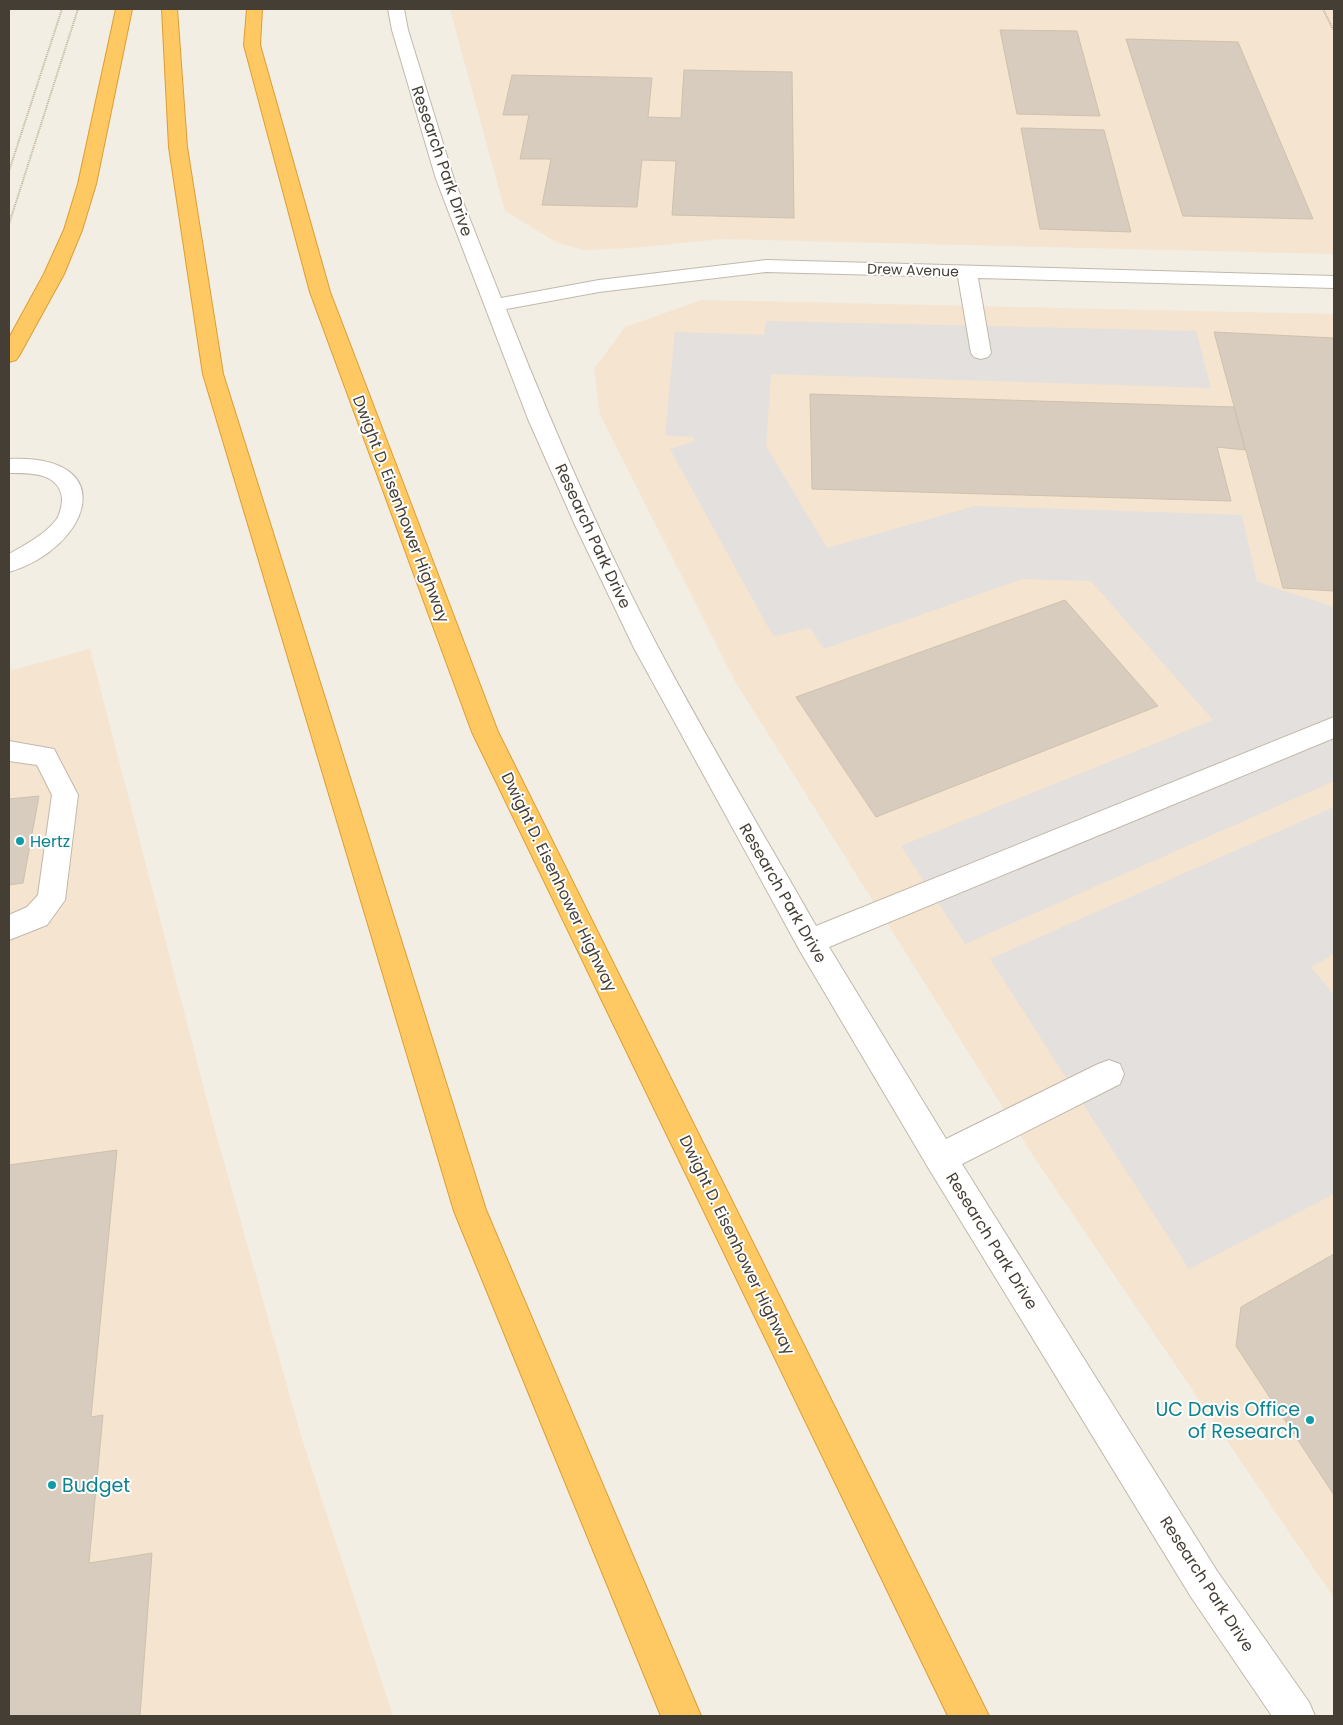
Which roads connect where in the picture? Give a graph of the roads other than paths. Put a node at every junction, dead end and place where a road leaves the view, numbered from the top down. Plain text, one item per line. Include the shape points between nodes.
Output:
1 (124, 9) edge
2 (169, 9) edge
3 (254, 9) edge
4 (396, 9) edge
5 (967, 272) junction
6 (1334, 282) edge
7 (494, 305) junction
8 (981, 353) dead end
9 (9, 356) edge
10 (9, 466) edge
11 (9, 564) edge
12 (1334, 727) edge
13 (9, 751) edge
14 (9, 928) edge
15 (810, 942) junction
16 (1109, 1074) dead end
17 (940, 1158) junction
18 (681, 1716) edge
19 (969, 1716) edge
20 (1295, 1716) edge

1 - 9 highway via 73,230 54,274
2 - 18 highway via 178,147 213,374 470,1212
3 - 19 highway, Dwight D. Eisenhower Highway via 252,45 320,292 485,732
4 - 7 street, Research Park Drive via 444,179
5 - 6 street, Drew Avenue
5 - 7 street, Drew Avenue via 766,266 599,286
5 - 8 street
7 - 15 street, Research Park Drive via 542,427 646,648
10 - 11 street via 52,470 64,478 73,492 73,506 66,522 51,538
12 - 15 street
13 - 14 street via 45,756 64,795 51,900 37,916
15 - 17 street, Research Park Drive
16 - 17 street
17 - 20 street, Research Park Drive via 1204,1584

